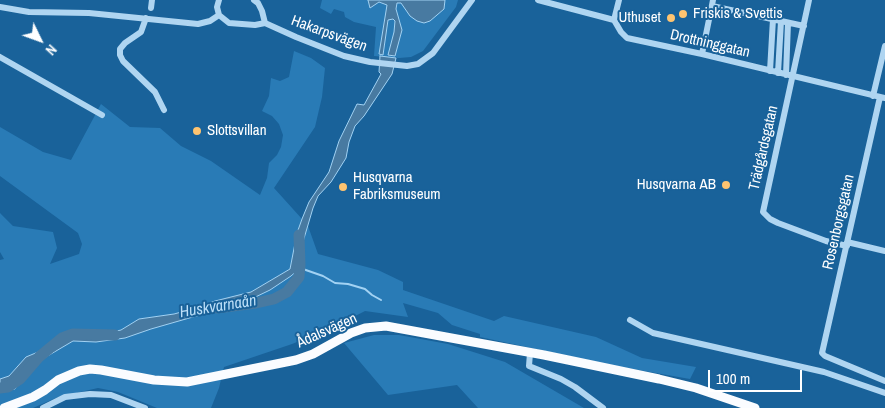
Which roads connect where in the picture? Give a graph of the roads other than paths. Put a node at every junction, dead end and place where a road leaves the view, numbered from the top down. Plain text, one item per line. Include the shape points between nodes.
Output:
1 (152, 0) edge
2 (219, 0) edge
3 (254, 0) edge
4 (472, 0) edge
5 (538, 0) edge
6 (619, 0) edge
7 (809, 0) edge
8 (712, 3) edge
9 (0, 8) edge
10 (151, 8) dead end
11 (219, 15) junction
12 (146, 18) junction
13 (773, 19) junction
14 (614, 20) junction
15 (781, 21) junction
16 (265, 23) junction
17 (788, 23) junction
18 (804, 26) junction
19 (885, 46) edge
20 (702, 54) junction
21 (0, 57) edge
22 (770, 71) junction
23 (778, 73) junction
24 (789, 76) junction
25 (881, 97) edge
26 (164, 110) dead end
27 (102, 115) dead end
28 (847, 244) junction
29 (885, 251) edge
30 (630, 320) dead end
31 (530, 354) junction
32 (885, 381) edge
33 (885, 393) edge
34 (4, 408) edge
35 (43, 408) edge
36 (145, 408) edge
37 (602, 408) edge
38 (755, 408) edge

1 - 10 street
2 - 11 street via 216,7
3 - 16 street
4 - 16 street, Hakarpsvägen via 429,57 413,65 396,66 344,56
5 - 14 street
6 - 14 street
7 - 18 street, Trädgårdsgatan
8 - 13 street
8 - 20 street
9 - 12 street
11 - 12 street via 203,24
11 - 16 street, Hakarpsvägen via 229,23
12 - 26 street via 141,32 125,43 120,55 155,92
13 - 15 street
13 - 22 street
14 - 20 street, Drottninggatan via 627,38
15 - 17 street
15 - 23 street
17 - 18 street
17 - 24 street
18 - 24 street, Trädgårdsgatan
19 - 25 street, Rosenborgsgatan
20 - 22 street, Drottninggatan
21 - 27 street
22 - 23 street, Drottninggatan
23 - 24 street, Drottninggatan
24 - 25 street, Drottninggatan
24 - 28 street, Trädgårdsgatan via 763,212 778,223 826,241
25 - 28 street, Rosenborgsgatan
28 - 29 street
28 - 32 street, Rosenborgsgatan via 822,353
30 - 33 street via 652,332 824,372
31 - 34 main road, Ådalsvägen via 440,335 376,326 350,332 296,360 187,382 154,380 96,369 79,371 33,397
31 - 37 street via 529,366 575,387
31 - 38 main road, Ådalsvägen via 696,388
35 - 36 street via 65,397 90,394 111,395

